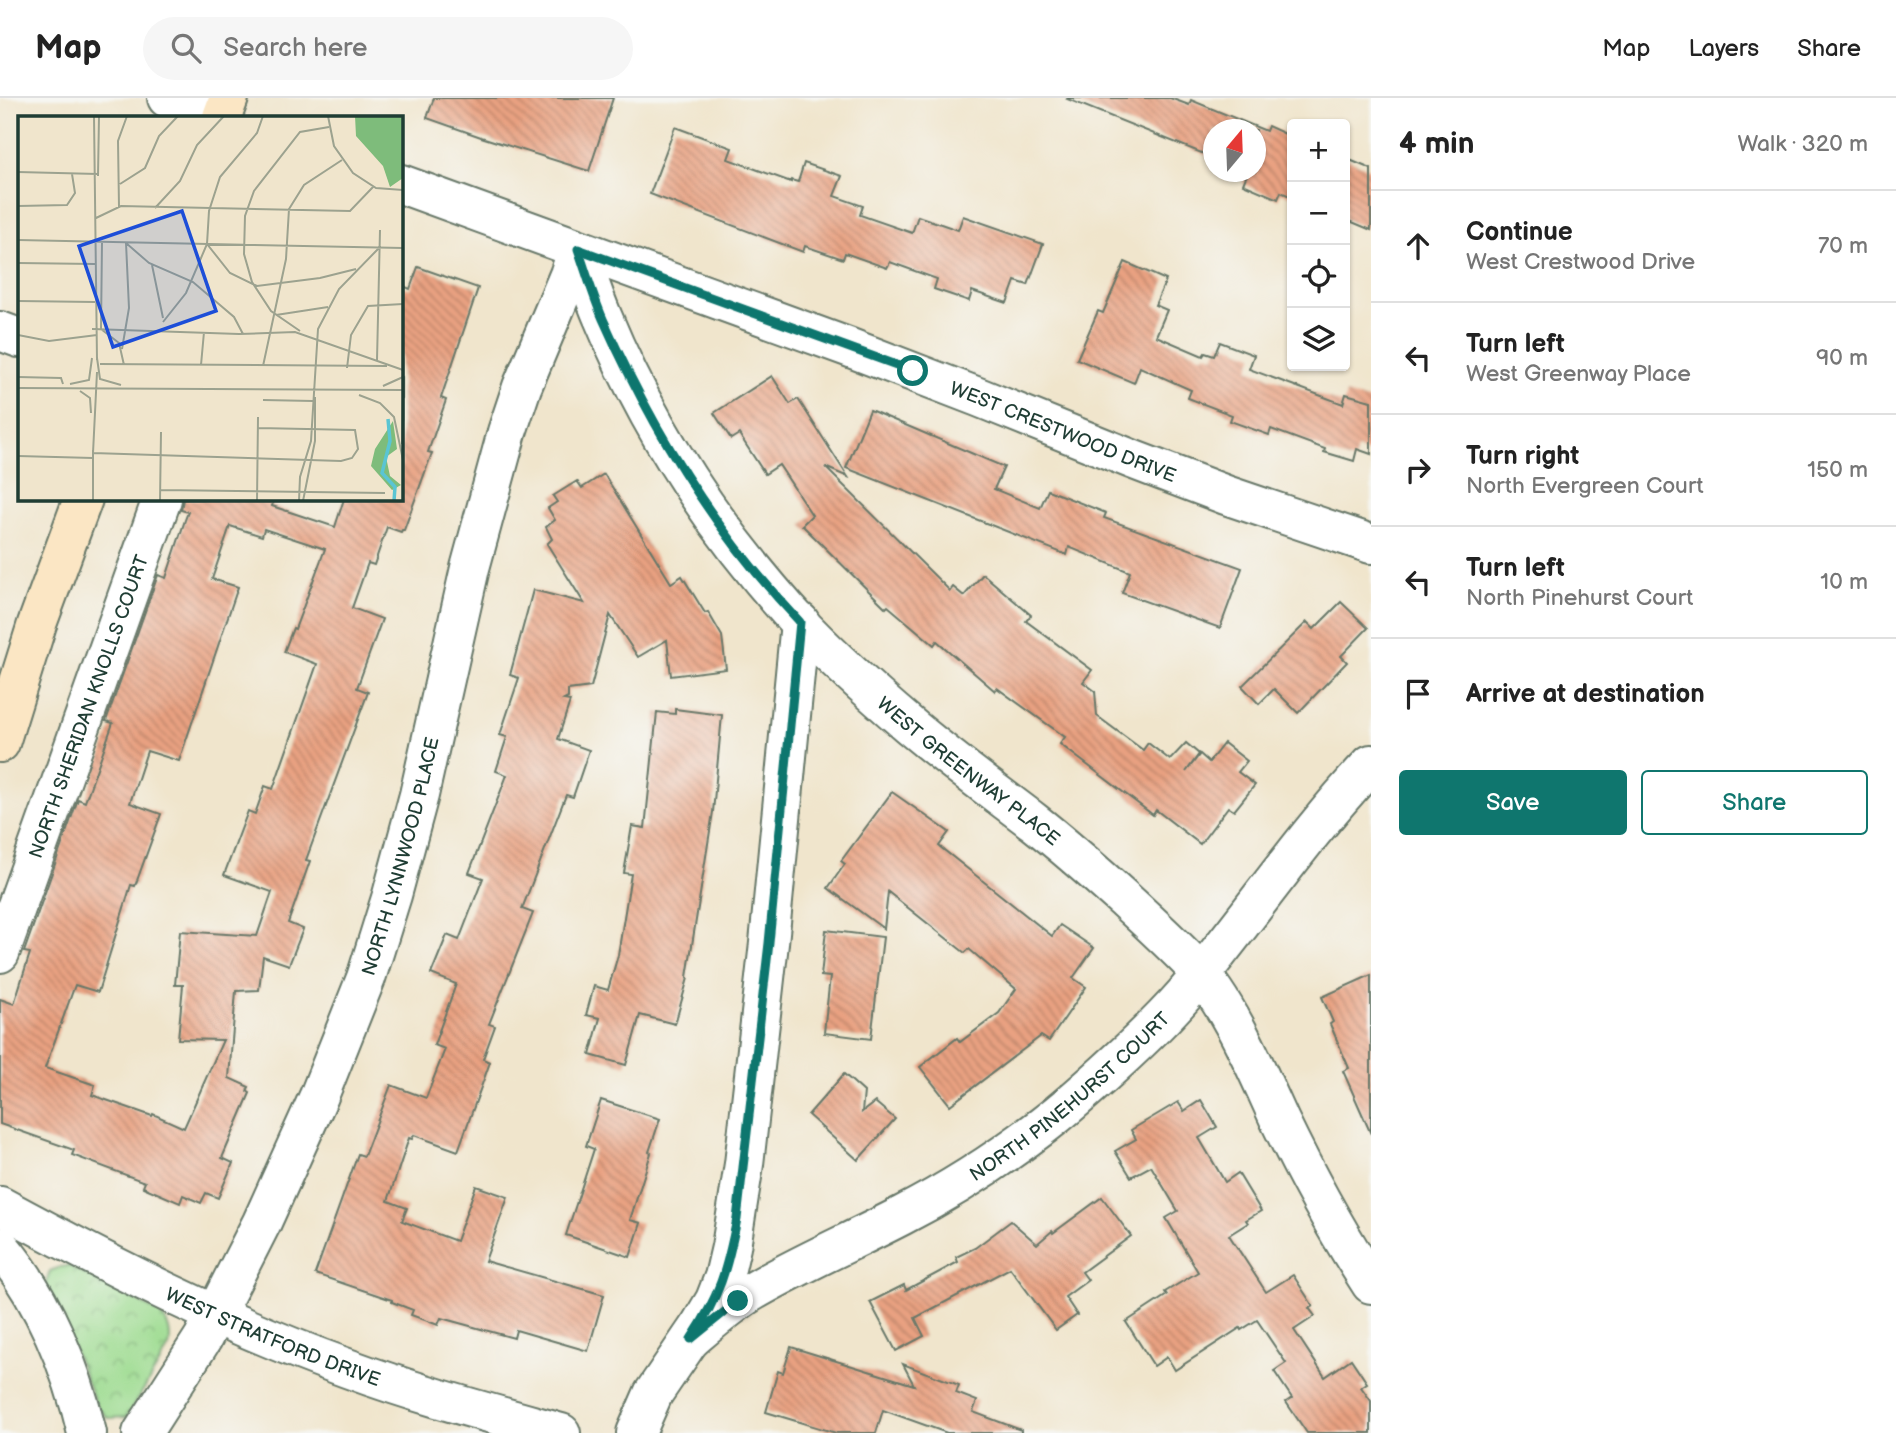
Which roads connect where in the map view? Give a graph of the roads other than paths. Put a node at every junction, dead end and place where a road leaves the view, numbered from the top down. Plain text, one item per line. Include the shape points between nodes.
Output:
1 (167, 98) edge
2 (229, 98) edge
3 (218, 116) edge
4 (221, 116) edge
5 (402, 184) edge
6 (578, 249) junction
7 (0, 331) edge
8 (18, 338) edge
9 (83, 500) edge
10 (162, 500) edge
11 (1371, 544) edge
12 (800, 622) junction
13 (37, 624) junction
14 (0, 706) edge
15 (0, 743) edge
16 (1371, 764) edge
17 (0, 953) edge
18 (1200, 974) junction
19 (0, 1206) edge
20 (0, 1247) edge
21 (1371, 1284) edge
22 (216, 1315) junction
23 (691, 1339) junction
24 (87, 1433) edge
25 (142, 1433) edge
26 (561, 1433) edge
27 (636, 1433) edge

1 - 3 street
2 - 4 main road
5 - 6 street, WEST CRESTWOOD DRIVE
6 - 11 street, WEST CRESTWOOD DRIVE via 891,363 1213,490
6 - 12 street, WEST GREENWAY PLACE via 602,317 662,437 734,544
6 - 22 street, NORTH LYNNWOOD PLACE via 507,432 470,568 419,795 366,978 306,1126
7 - 8 street
9 - 13 main road
10 - 17 street, NORTH SHERIDAN KNOLLS COURT
12 - 18 street, WEST GREENWAY PLACE via 910,726 1103,879
12 - 23 street via 737,1219 720,1289
13 - 14 main road
13 - 15 main road
16 - 18 street, NORTH PINEHURST COURT
18 - 21 street, WEST GREENWAY PLACE via 1232,1023 1331,1218
18 - 23 street, NORTH PINEHURST COURT via 1158,1023 1037,1130 943,1193 748,1294
19 - 22 street, WEST STRATFORD DRIVE
20 - 24 street via 45,1317
22 - 25 street, NORTH LYNNWOOD PLACE
22 - 26 street, WEST STRATFORD DRIVE via 373,1377
23 - 27 street via 653,1394

